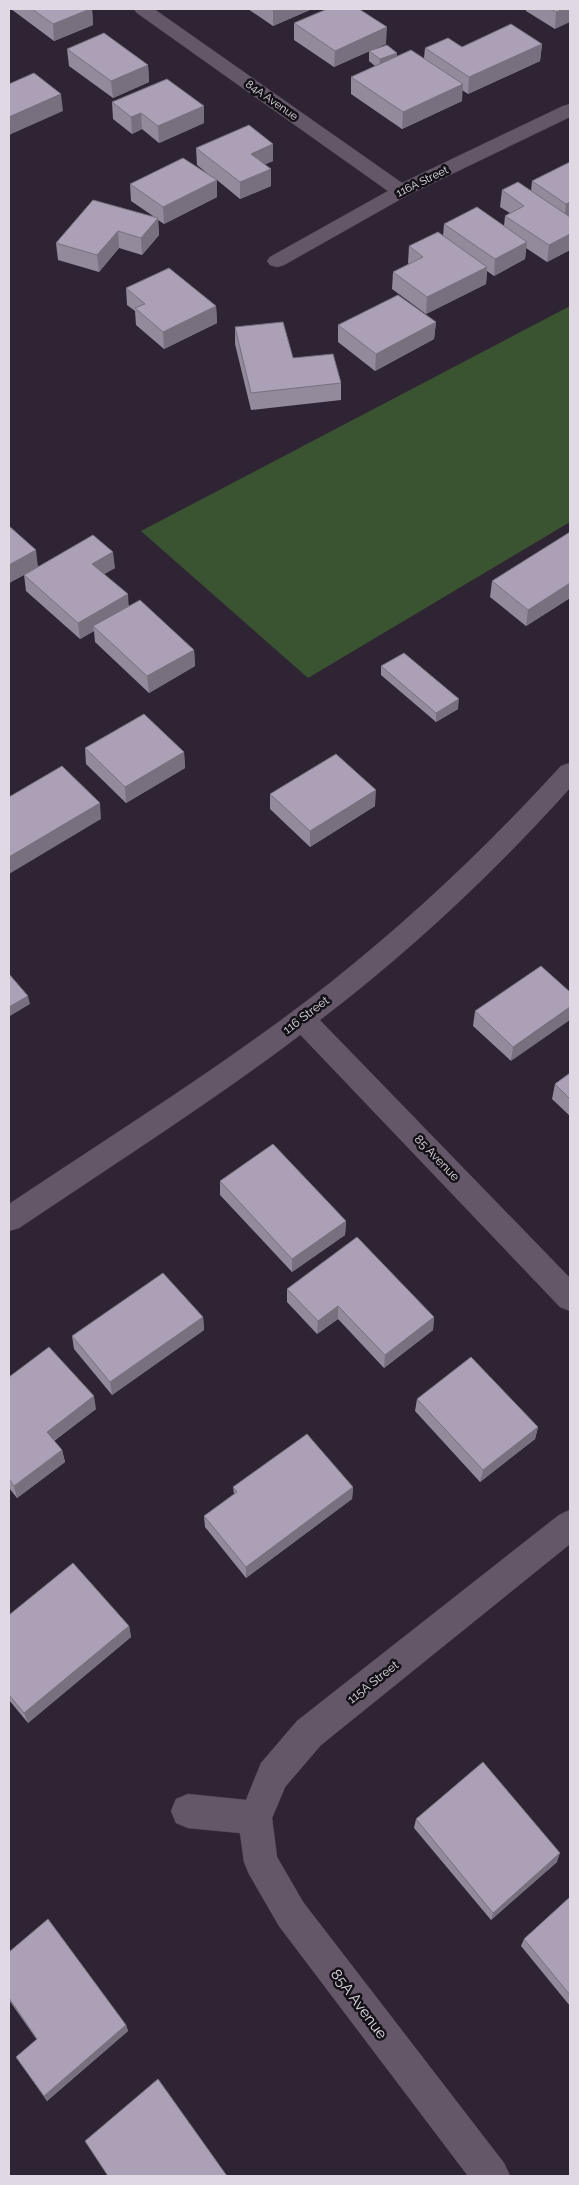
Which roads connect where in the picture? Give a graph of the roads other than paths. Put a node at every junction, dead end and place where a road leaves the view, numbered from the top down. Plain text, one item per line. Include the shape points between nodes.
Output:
1 (143, 9) edge
2 (570, 110) edge
3 (401, 191) junction
4 (277, 261) dead end
5 (570, 772) edge
6 (302, 1019) junction
7 (9, 1219) edge
8 (570, 1298) edge
9 (570, 1525) edge
10 (188, 1811) dead end
11 (255, 1818) junction
12 (491, 2176) edge

1 - 3 street, 84A Avenue
2 - 3 street, 116A Street
3 - 4 street, 116A Street
5 - 6 street, 116 Street via 464,882 389,949
6 - 7 street, 116 Street via 224,1076
6 - 8 street, 85 Avenue
9 - 11 street, 115A Street via 310,1733 272,1775
10 - 11 street
11 - 12 street, 85A Avenue via 262,1862 290,1914

